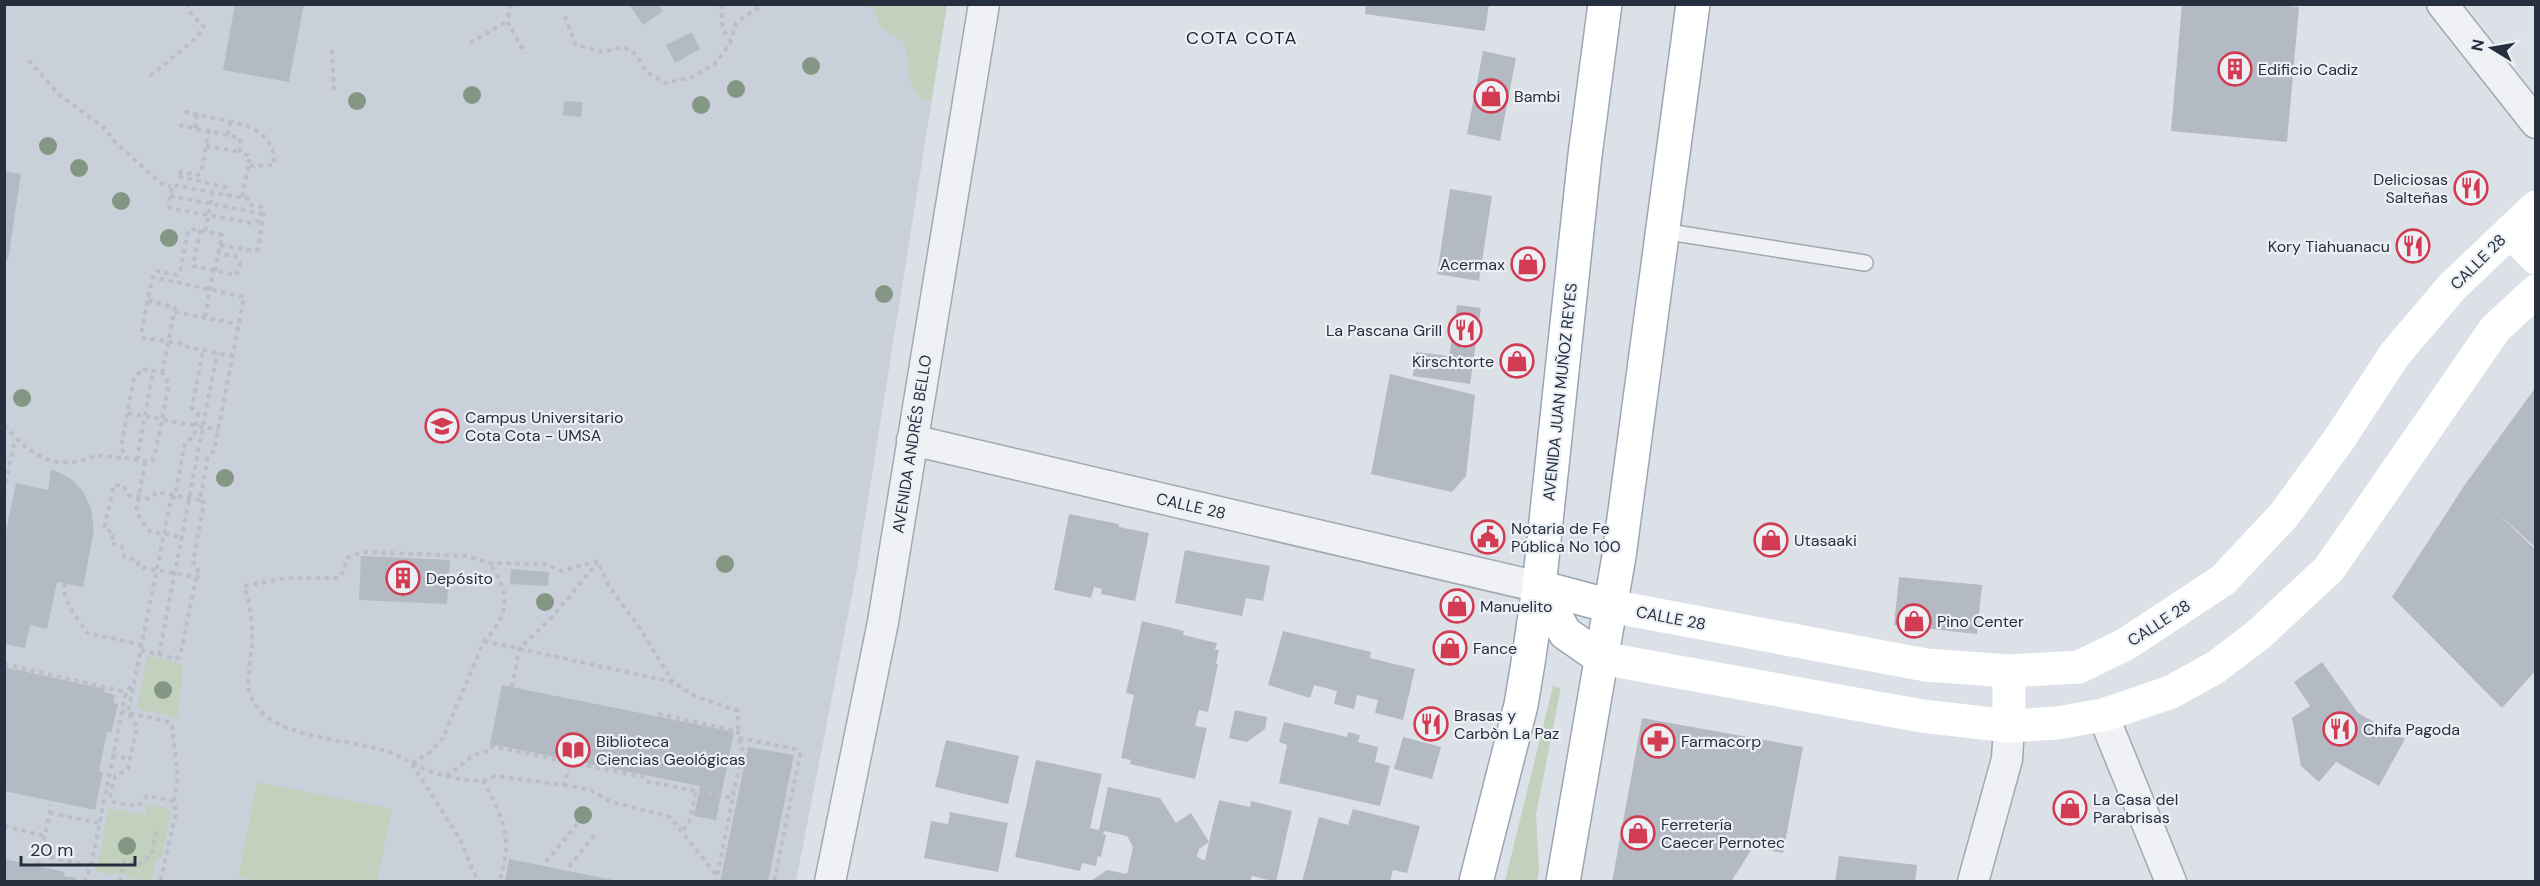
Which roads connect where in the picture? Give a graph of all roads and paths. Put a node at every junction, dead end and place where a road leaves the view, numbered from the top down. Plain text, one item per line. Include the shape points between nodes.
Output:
1 (187, 4) edge
2 (511, 4) edge
3 (722, 4) edge
4 (763, 4) edge
5 (984, 4) edge
6 (1605, 4) edge
7 (1693, 4) edge
8 (2442, 4) edge
9 (565, 16) dead end
10 (507, 21) junction
11 (731, 41) junction
12 (470, 43) dead end
13 (332, 50) dead end
14 (525, 53) dead end
15 (29, 60) dead end
16 (150, 76) dead end
17 (334, 92) dead end
18 (180, 111) dead end
19 (197, 115) junction
20 (230, 121) junction
21 (2535, 123) edge
22 (179, 125) dead end
23 (195, 128) junction
24 (209, 130) junction
25 (228, 135) junction
26 (206, 146) junction
27 (240, 152) junction
28 (248, 166) junction
29 (171, 187) junction
30 (213, 192) junction
31 (226, 194) junction
32 (170, 196) junction
33 (242, 197) junction
34 (210, 204) junction
35 (2535, 207) edge
36 (264, 214) junction
37 (208, 216) junction
38 (262, 220) junction
39 (200, 230) junction
40 (205, 231) junction
41 (1662, 231) junction
42 (2510, 231) junction
43 (220, 245) junction
44 (219, 254) junction
45 (2535, 258) edge
46 (1865, 263) dead end
47 (214, 271) junction
48 (153, 277) junction
49 (210, 288) junction
50 (2535, 291) edge
51 (148, 300) junction
52 (175, 312) junction
53 (205, 317) junction
54 (238, 324) junction
55 (169, 340) junction
56 (203, 350) junction
57 (217, 353) junction
58 (232, 356) junction
59 (153, 371) junction
60 (162, 373) junction
61 (128, 413) junction
62 (145, 416) junction
63 (162, 420) junction
64 (4, 425) edge
65 (196, 426) junction
66 (203, 428) junction
67 (218, 430) junction
68 (15, 438) junction
69 (912, 440) junction
70 (126, 458) junction
71 (137, 460) junction
72 (146, 462) junction
73 (4, 492) edge
74 (176, 496) junction
75 (139, 497) junction
76 (189, 498) junction
77 (200, 500) junction
78 (164, 534) junction
79 (182, 537) junction
80 (598, 561) junction
81 (489, 563) junction
82 (157, 569) junction
83 (175, 572) junction
84 (198, 578) junction
85 (65, 583) dead end
86 (1539, 587) junction
87 (1610, 606) junction
88 (484, 641) junction
89 (142, 647) junction
90 (519, 649) junction
91 (159, 655) junction
92 (1601, 658) junction
93 (4, 664) edge
94 (2079, 667) junction
95 (2009, 671) junction
96 (134, 682) junction
97 (673, 682) junction
98 (512, 687) dead end
99 (126, 692) junction
100 (121, 711) junction
101 (128, 713) junction
102 (658, 714) dead end
103 (2103, 715) junction
104 (2009, 726) junction
105 (738, 731) junction
106 (738, 738) junction
107 (112, 755) junction
108 (130, 759) junction
109 (411, 763) junction
110 (569, 769) dead end
111 (447, 776) junction
112 (483, 781) junction
113 (564, 785) junction
114 (696, 791) junction
115 (104, 796) junction
116 (110, 797) junction
117 (732, 798) junction
118 (174, 801) junction
119 (49, 805) dead end
120 (50, 813) junction
121 (98, 823) junction
122 (578, 823) dead end
123 (4, 826) edge
124 (683, 830) junction
125 (156, 831) dead end
126 (594, 835) dead end
127 (45, 836) junction
128 (41, 855) junction
129 (546, 862) dead end
130 (36, 863) dead end
131 (91, 866) junction
132 (569, 867) dead end
133 (717, 879) edge
134 (84, 882) edge
135 (103, 882) edge
136 (111, 882) edge
137 (120, 882) edge
138 (160, 882) edge
139 (478, 882) edge
140 (500, 882) edge
141 (774, 882) edge
142 (830, 882) edge
143 (1476, 882) edge
144 (1563, 882) edge
145 (1973, 882) edge
146 (2171, 882) edge

1 - 16 path via 204,27 181,52
2 - 10 path
3 - 11 path via 721,23
4 - 11 path via 736,23
5 - 69 street, AVENIDA ANDRÉS BELLO
6 - 86 main road, AVENIDA JUAN MUÑOZ REYES
7 - 41 main road
8 - 21 street
9 - 11 path via 575,44 602,52 624,46 637,55 646,72 666,83 715,64
10 - 12 path
10 - 14 path
13 - 17 path
15 - 29 path via 57,93 103,127 161,183
18 - 19 path
19 - 20 path
19 - 23 path
20 - 25 path
20 - 28 path via 245,123 269,143 274,165
22 - 23 path
23 - 24 path
24 - 25 path
24 - 26 path
25 - 27 path via 241,139
26 - 27 path
26 - 31 path via 201,173 181,172 177,176 225,187
27 - 28 path via 250,156
28 - 33 path
29 - 30 path via 175,184
29 - 32 path
30 - 31 path
30 - 34 path
31 - 33 path
32 - 34 path
32 - 37 path via 170,208
33 - 36 path via 261,207
34 - 36 path
34 - 37 path
35 - 42 main road, CALLE 28
36 - 38 path
37 - 38 path via 251,223
37 - 40 path
38 - 43 path via 255,251
39 - 40 path
39 - 47 path via 193,266
39 - 48 path via 188,231 177,275 157,271
40 - 43 path via 222,235
41 - 46 lane
41 - 87 main road
42 - 45 main road
42 - 94 main road, CALLE 28 via 2452,287 2395,354 2284,515 2223,580 2126,644
43 - 44 path
44 - 47 path
44 - 47 path via 236,256 240,263 238,273
47 - 49 path
48 - 49 path
48 - 51 path
49 - 53 path
49 - 54 path via 243,295
50 - 103 main road via 2495,328 2329,569 2258,635 2216,667 2170,692
51 - 52 path via 174,306
51 - 55 path via 142,336
52 - 53 path
52 - 55 path
53 - 54 path
54 - 58 path
55 - 56 path
55 - 60 path
56 - 57 path
56 - 65 path via 192,408 198,414
57 - 58 path
57 - 66 path
58 - 67 path
59 - 60 path
59 - 61 path via 143,369 134,378
59 - 62 path
60 - 63 path via 169,384
61 - 62 path
61 - 70 path via 121,447
62 - 63 path
62 - 71 path
63 - 65 path
63 - 72 path via 153,460
64 - 68 path
65 - 66 path
65 - 74 path via 194,437 185,442
66 - 67 path
66 - 76 path
67 - 77 path via 214,451 208,456
68 - 70 path via 38,456 55,462 101,455
68 - 73 path
69 - 86 street, CALLE 28
69 - 142 street, AVENIDA ANDRÉS BELLO via 884,622
70 - 71 path
71 - 72 path
72 - 75 path
74 - 75 path via 157,492 150,499
74 - 76 path
74 - 78 path via 171,499
75 - 78 path via 136,512 142,522 149,531
75 - 82 path via 128,495 124,486 112,486 104,528 114,534 111,543 122,547 124,557 137,560 139,567
76 - 77 path
76 - 79 path
77 - 84 path via 204,503 193,562
78 - 79 path
78 - 82 path
79 - 83 path
80 - 81 path via 561,571 546,564
80 - 90 path via 554,615
80 - 97 path via 607,583
81 - 88 path via 504,589 504,602 495,629
81 - 109 path via 468,556 362,552 347,558 339,578 286,578 244,586 250,616 250,692 267,717 317,737 387,752
82 - 83 path
82 - 89 path
83 - 84 path
83 - 91 path
84 - 91 path via 180,656 177,659
85 - 89 path via 67,602 87,633
86 - 87 main road, CALLE 28
86 - 92 main road via 1565,633
86 - 143 main road, AVENIDA JUAN MUÑOZ REYES via 1521,705
87 - 92 main road
87 - 95 main road, CALLE 28 via 1926,665
88 - 90 path
88 - 109 path via 443,738 429,753
89 - 91 path
89 - 96 path
90 - 97 path
90 - 98 path
92 - 104 main road via 1922,716
92 - 144 main road
93 - 99 path
94 - 95 main road, CALLE 28
94 - 103 main road
95 - 104 main road
96 - 99 path
96 - 101 path
97 - 105 path via 694,696 738,711
99 - 100 path
100 - 101 path
100 - 107 path
101 - 108 path via 137,726
101 - 118 path via 170,722 178,778
102 - 105 path
103 - 104 main road
103 - 146 street
104 - 145 street via 2007,759
105 - 106 path
106 - 117 path via 743,746
106 - 141 path via 796,750 800,755
107 - 108 path
107 - 115 path
108 - 116 path via 128,769 115,776
109 - 111 path via 428,773
109 - 139 path via 460,839
110 - 113 path
111 - 112 path
111 - 114 path via 474,755 489,749 643,777 645,781
112 - 113 path via 496,776
112 - 140 path via 506,836
113 - 124 path via 591,790 609,801 670,817
114 - 117 path
114 - 124 path via 690,820
115 - 116 path
115 - 121 path
116 - 118 path via 113,802 138,806 147,796
117 - 133 path
118 - 138 path via 176,812
119 - 120 path
120 - 121 path
120 - 127 path
121 - 131 path
122 - 129 path
123 - 127 path
124 - 133 path
125 - 137 path via 152,854 140,864 124,861
126 - 132 path
127 - 128 path
128 - 130 path via 39,864
128 - 131 path
131 - 134 path
135 - 136 path

